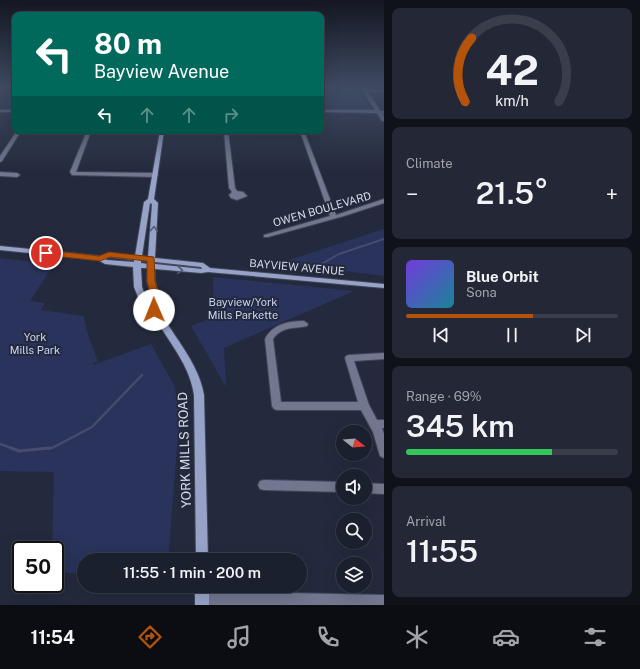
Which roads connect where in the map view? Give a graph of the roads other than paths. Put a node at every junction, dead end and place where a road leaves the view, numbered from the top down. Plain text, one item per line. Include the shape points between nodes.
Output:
1 (17, 134) edge
2 (88, 134) edge
3 (162, 134) edge
4 (226, 134) edge
5 (303, 134) edge
6 (0, 160) edge
7 (0, 174) edge
8 (17, 174) dead end
9 (155, 175) junction
10 (235, 192) dead end
11 (151, 200) junction
12 (384, 201) edge
13 (334, 217) junction
14 (266, 236) dead end
15 (0, 248) edge
16 (138, 262) junction
17 (151, 263) junction
18 (384, 286) edge
19 (152, 304) junction
20 (304, 324) dead end
21 (384, 356) edge
22 (364, 406) junction
23 (379, 424) edge
24 (384, 453) edge
25 (264, 485) dead end
26 (336, 487) edge
27 (372, 488) edge
28 (384, 489) edge
29 (202, 553) edge
30 (202, 596) edge
31 (384, 602) edge
32 (292, 603) edge

1 - 6 street
2 - 9 street via 74,174
3 - 9 main road, YORK MILLS ROAD
4 - 10 street via 232,188
5 - 13 street
7 - 8 street
9 - 11 main road, YORK MILLS ROAD
11 - 16 main road, YORK MILLS ROAD via 147,202
17 -> 11 main road, YORK MILLS ROAD via 155,203
12 - 13 street, OWEN BOULEVARD
13 - 14 street, OWEN BOULEVARD
15 - 16 main road, BAYVIEW AVENUE via 100,258 105,262
16 - 17 main road, BAYVIEW AVENUE
16 - 19 main road, YORK MILLS ROAD via 138,287 144,302
17 - 18 main road, BAYVIEW AVENUE via 201,272 208,270
17 - 19 main road, YORK MILLS ROAD via 151,281 156,298
19 - 29 main road, YORK MILLS ROAD via 195,376 199,395
20 - 22 street via 283,327 274,332 269,339 277,406
21 - 22 street via 349,358
22 - 23 street
23 - 24 street via 378,431
25 - 26 street
27 - 28 street
30 - 32 street
31 - 32 street

